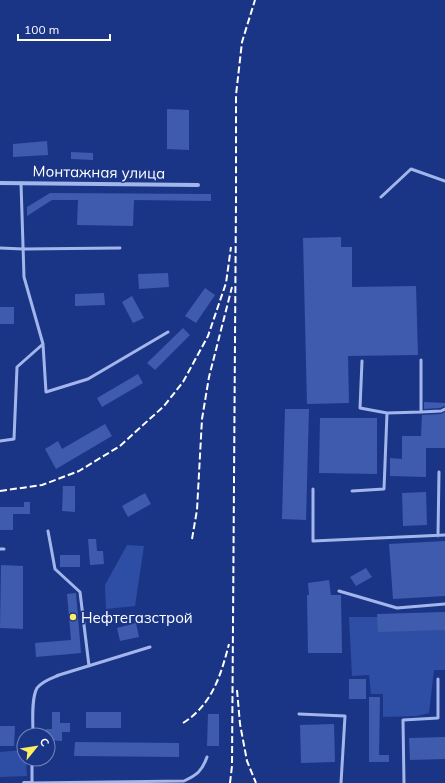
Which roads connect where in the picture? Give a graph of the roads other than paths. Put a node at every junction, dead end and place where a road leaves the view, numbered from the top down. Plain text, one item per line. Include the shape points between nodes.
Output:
1 (445, 181) edge
2 (0, 183) edge
3 (21, 183) junction
4 (198, 185) dead end
5 (381, 197) dead end
6 (0, 248) edge
7 (120, 248) dead end
8 (23, 249) junction
9 (168, 332) dead end
10 (43, 344) junction
11 (421, 360) dead end
12 (362, 361) dead end
13 (445, 409) edge
14 (421, 412) junction
15 (387, 413) junction
16 (0, 441) edge
17 (438, 472) dead end
18 (313, 489) dead end
19 (352, 491) dead end
20 (48, 531) dead end
21 (445, 535) edge
22 (438, 536) junction
23 (339, 591) dead end
24 (445, 604) edge
25 (150, 647) dead end
26 (88, 666) junction
27 (438, 680) dead end
28 (299, 714) dead end
29 (33, 727) edge
30 (207, 757) dead end
31 (32, 767) edge
32 (138, 782) edge
33 (24, 783) edge
34 (32, 783) edge
35 (52, 783) edge
36 (65, 783) edge
37 (102, 783) edge
38 (341, 783) edge
39 (404, 783) edge

1 - 5 lane via 411,169
2 - 3 street, Монтажная улица
3 - 4 street, Монтажная улица
3 - 8 lane
6 - 8 lane
7 - 8 lane
8 - 10 lane via 24,277
9 - 10 lane via 88,379 46,392
10 - 16 lane via 18,367 14,439
11 - 14 lane
12 - 15 lane via 360,408
13 - 14 lane
14 - 15 lane
15 - 19 lane via 384,489
17 - 22 lane
18 - 22 lane via 313,540
20 - 26 lane via 55,569 80,592
21 - 22 lane
23 - 24 lane via 397,608
25 - 26 lane
26 - 29 lane via 46,680 38,688 34,700
27 - 39 lane via 438,718 403,720
28 - 38 lane via 345,716
30 - 32 lane via 203,768 184,781
31 - 34 lane
32 - 37 lane
33 - 34 street
34 - 35 lane
35 - 36 lane
36 - 37 lane

